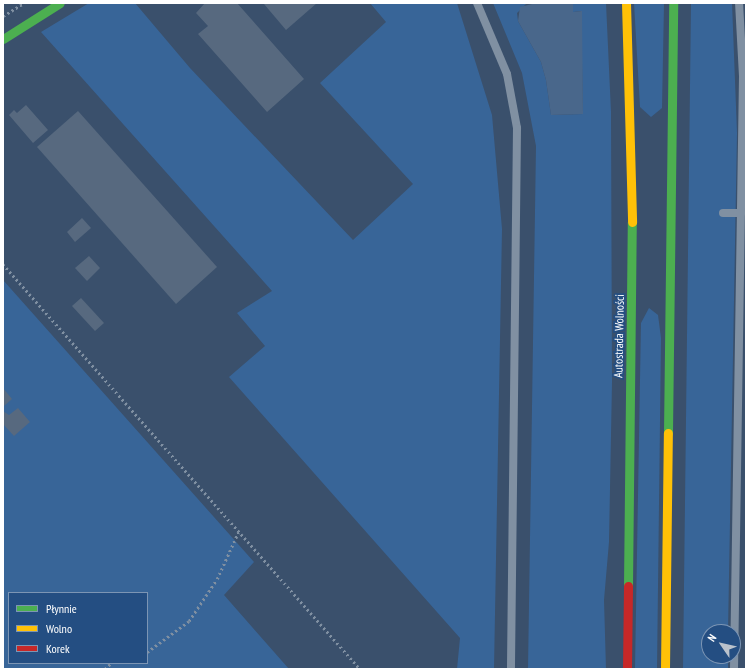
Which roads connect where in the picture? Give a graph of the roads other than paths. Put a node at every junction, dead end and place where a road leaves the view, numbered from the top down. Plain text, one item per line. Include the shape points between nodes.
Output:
1 (60, 3) edge
2 (477, 3) edge
3 (626, 3) edge
4 (672, 3) edge
5 (739, 3) edge
6 (3, 38) edge
7 (724, 213) dead end
8 (741, 214) junction
9 (510, 669) edge
10 (627, 669) edge
11 (665, 669) edge
12 (734, 669) edge

1 - 6 main road
2 - 9 lane via 507,74 517,128
3 - 10 main road, Autostrada Wolności via 632,232
4 - 11 main road
5 - 8 lane via 743,76
7 - 8 lane
8 - 12 lane

